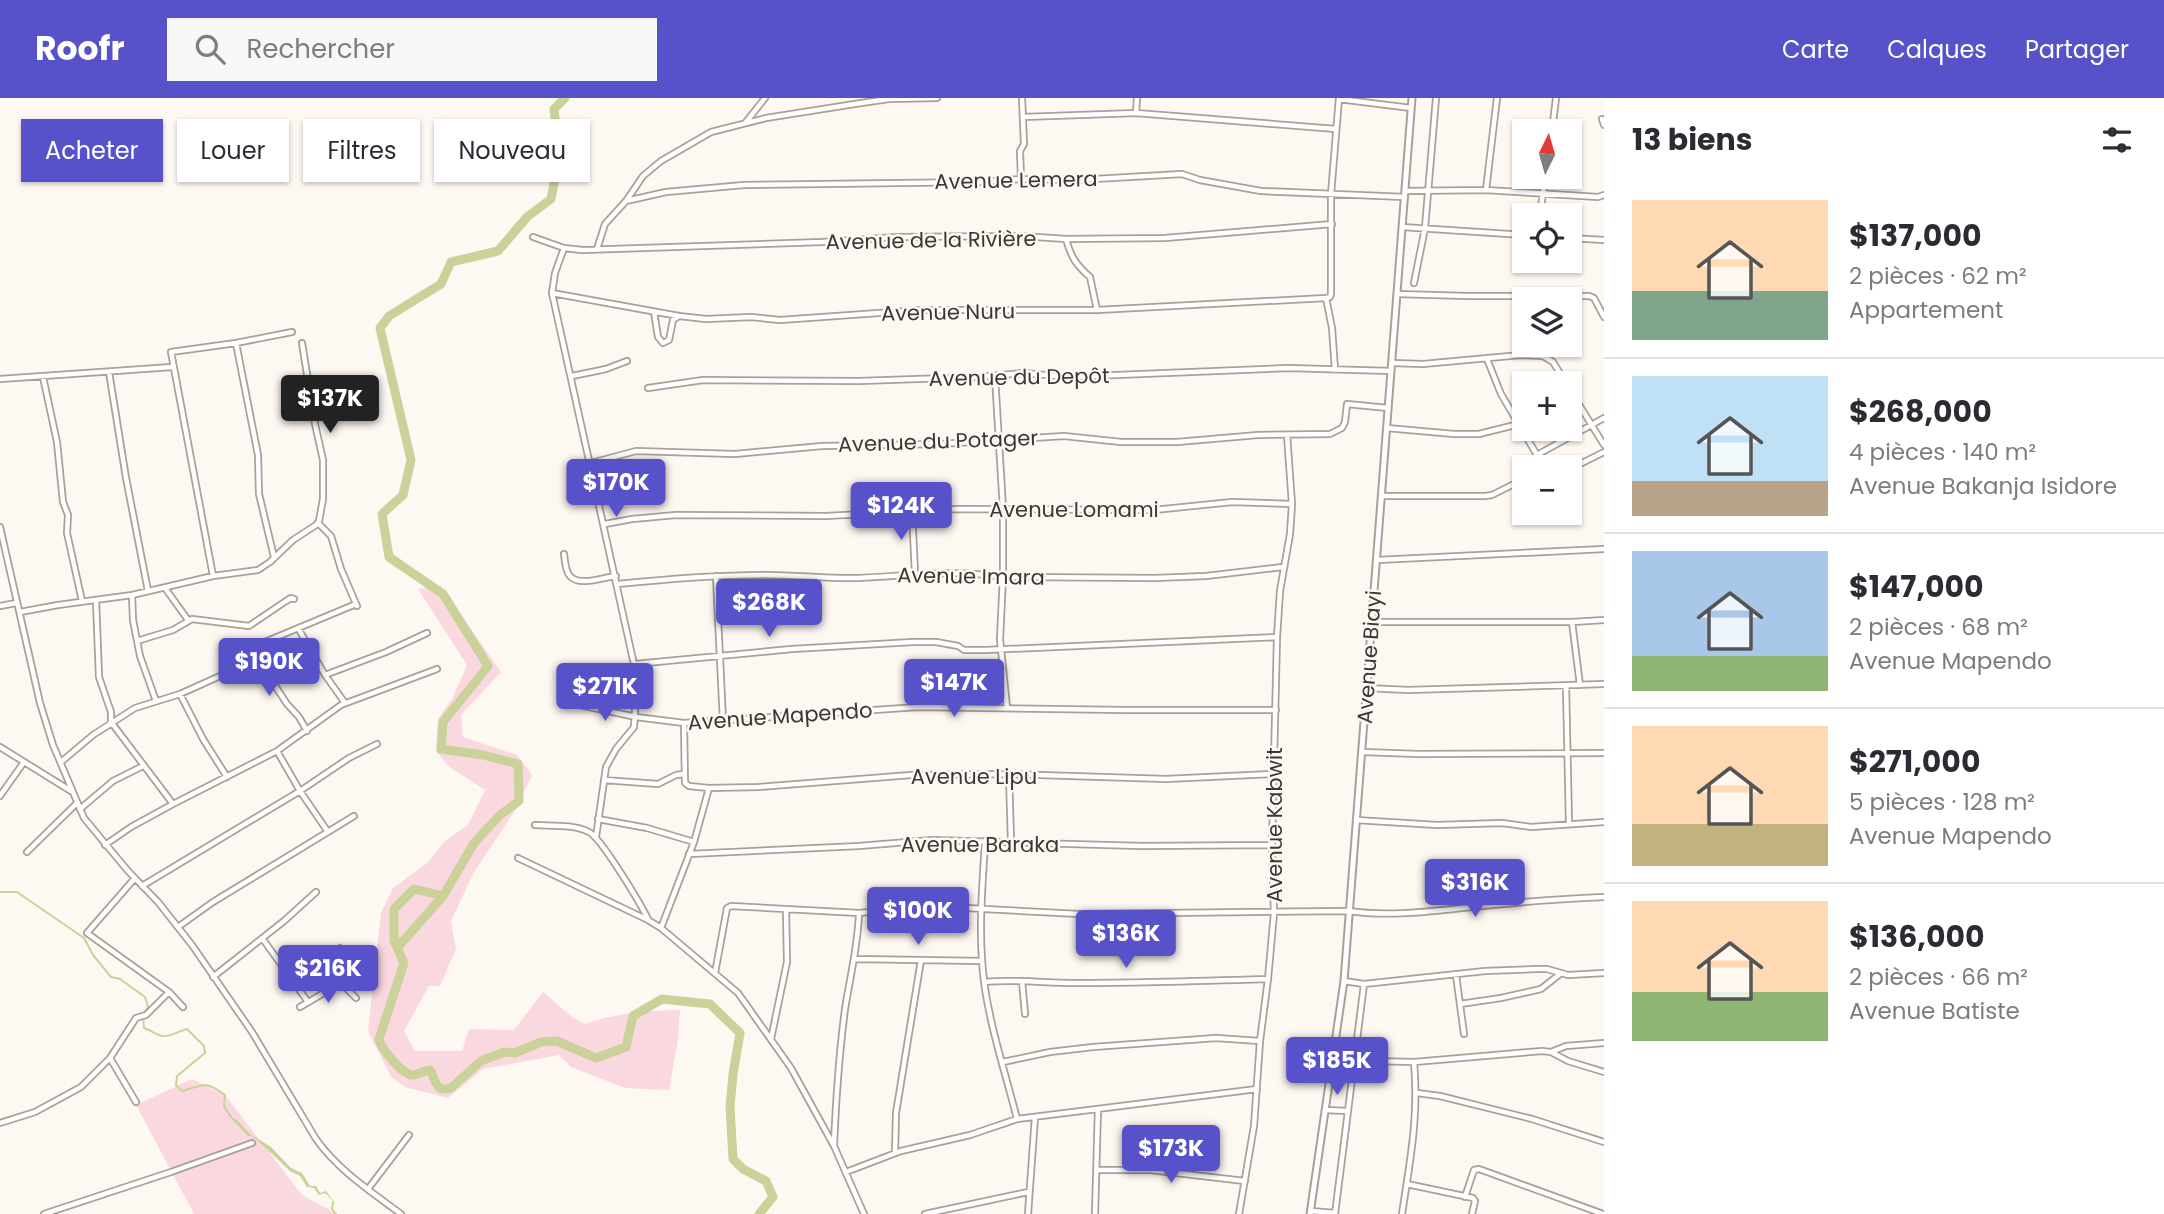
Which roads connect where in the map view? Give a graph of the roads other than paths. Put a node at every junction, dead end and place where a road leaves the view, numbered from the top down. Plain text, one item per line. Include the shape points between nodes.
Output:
1 (765, 98) edge
2 (937, 98) edge
3 (1022, 98) edge
4 (1137, 98) edge
5 (1412, 98) edge
6 (1436, 98) edge
7 (1497, 98) edge
8 (1556, 98) edge
9 (1339, 99) edge
10 (860, 100) edge
11 (1411, 108) junction
12 (1136, 113) junction
13 (1023, 117) junction
14 (1553, 119) edge
15 (745, 122) junction
16 (1336, 129) junction
17 (1021, 179) junction
18 (1544, 189) edge
19 (1486, 190) junction
20 (1427, 191) junction
21 (1543, 193) junction
22 (1331, 194) junction
23 (1405, 194) junction
24 (1604, 195) edge
25 (626, 201) junction
26 (1542, 203) edge
27 (1332, 224) junction
28 (1402, 227) junction
29 (1425, 228) junction
30 (1512, 234) edge
31 (533, 236) dead end
32 (1066, 239) junction
33 (1582, 239) edge
34 (1604, 240) edge
35 (564, 248) junction
36 (597, 249) junction
37 (1414, 283) dead end
38 (552, 293) junction
39 (1397, 294) junction
40 (1326, 298) junction
41 (1097, 310) junction
42 (654, 312) junction
43 (679, 316) junction
44 (1604, 317) edge
45 (292, 331) dead end
46 (236, 343) junction
47 (302, 344) dead end
48 (1487, 359) junction
49 (627, 361) dead end
50 (1392, 363) junction
51 (172, 367) junction
52 (1335, 370) junction
53 (1391, 371) junction
54 (1559, 371) edge
55 (108, 372) junction
56 (572, 376) junction
57 (995, 376) junction
58 (43, 377) junction
59 (0, 379) edge
60 (649, 388) dead end
61 (1388, 408) junction
62 (1582, 409) edge
63 (1512, 412) edge
64 (1604, 418) edge
65 (1591, 424) junction
66 (1512, 426) edge
67 (1387, 428) junction
68 (1287, 435) junction
69 (999, 441) junction
70 (1529, 441) edge
71 (1604, 445) edge
72 (1604, 452) edge
73 (1537, 455) joint
74 (591, 463) junction
75 (1582, 463) edge
76 (1512, 485) edge
77 (1381, 496) junction
78 (1292, 504) junction
79 (1003, 509) junction
80 (912, 511) junction
81 (318, 523) junction
82 (605, 524) junction
83 (0, 527) edge
84 (1604, 549) edge
85 (564, 554) dead end
86 (274, 557) junction
87 (1377, 560) junction
88 (1284, 567) junction
89 (915, 573) junction
90 (213, 576) junction
91 (615, 576) junction
92 (716, 576) junction
93 (1003, 576) junction
94 (617, 584) junction
95 (165, 588) junction
96 (148, 591) junction
97 (132, 595) junction
98 (96, 600) junction
99 (294, 600) dead end
100 (82, 601) junction
101 (16, 603) junction
102 (0, 606) edge
103 (20, 612) junction
104 (188, 620) junction
105 (1604, 620) edge
106 (1371, 622) junction
107 (1572, 622) junction
108 (299, 628) junction
109 (427, 633) dead end
110 (1276, 637) junction
111 (137, 641) junction
112 (1002, 649) junction
113 (253, 651) junction
114 (721, 655) junction
115 (635, 664) junction
116 (437, 669) dead end
117 (325, 675) junction
118 (1604, 684) edge
119 (1580, 685) junction
120 (1566, 686) junction
121 (1367, 688) junction
122 (180, 694) junction
123 (156, 701) junction
124 (345, 703) junction
125 (580, 705) dead end
126 (1007, 708) junction
127 (1276, 710) junction
128 (636, 718) junction
129 (723, 721) junction
130 (111, 722) junction
131 (684, 723) junction
132 (307, 731) junction
133 (377, 744) dead end
134 (0, 747) edge
135 (6, 751) junction
136 (277, 751) junction
137 (1362, 752) junction
138 (1568, 753) junction
139 (1604, 753) edge
140 (0, 758) edge
141 (24, 762) junction
142 (61, 762) junction
143 (143, 766) junction
144 (64, 771) junction
145 (684, 774) junction
146 (1009, 774) junction
147 (1273, 775) junction
148 (227, 776) junction
149 (604, 780) junction
150 (56, 781) junction
151 (709, 788) junction
152 (300, 791) junction
153 (73, 792) junction
154 (0, 796) edge
155 (77, 803) junction
156 (173, 804) junction
157 (80, 809) junction
158 (354, 816) dead end
159 (598, 819) junction
160 (1356, 820) junction
161 (1604, 822) edge
162 (1569, 823) junction
163 (535, 825) dead end
164 (327, 832) junction
165 (596, 837) junction
166 (985, 841) junction
167 (694, 842) junction
168 (1011, 842) junction
169 (105, 845) junction
170 (1272, 845) junction
171 (27, 852) dead end
172 (689, 854) junction
173 (517, 858) dead end
174 (135, 878) junction
175 (142, 886) junction
176 (316, 892) dead end
177 (1604, 897) edge
178 (786, 909) junction
179 (983, 909) junction
180 (1348, 911) junction
181 (859, 913) junction
182 (1274, 913) junction
183 (648, 920) junction
184 (178, 927) junction
185 (661, 928) junction
186 (262, 938) junction
187 (340, 948) dead end
188 (855, 959) junction
189 (920, 960) junction
190 (982, 961) junction
191 (715, 973) junction
192 (1561, 973) junction
193 (1604, 973) edge
194 (1456, 975) junction
195 (213, 976) junction
196 (1268, 979) junction
197 (1023, 981) junction
198 (1344, 981) junction
199 (985, 982) junction
200 (1364, 984) junction
201 (296, 985) junction
202 (169, 992) junction
203 (356, 998) dead end
204 (308, 1002) junction
205 (1460, 1003) junction
206 (183, 1007) dead end
207 (300, 1007) dead end
208 (1026, 1014) dead end
209 (1464, 1034) dead end
210 (771, 1039) junction
211 (1260, 1041) junction
212 (1604, 1043) edge
213 (1551, 1052) junction
214 (110, 1058) junction
215 (1332, 1060) junction
216 (1003, 1062) junction
217 (1353, 1062) junction
218 (1414, 1062) junction
219 (1604, 1072) edge
220 (1257, 1089) junction
221 (1417, 1093) junction
222 (136, 1102) dead end
223 (1098, 1109) junction
224 (1325, 1110) junction
225 (1348, 1111) junction
226 (1035, 1116) junction
227 (1017, 1119) junction
228 (0, 1124) edge
229 (409, 1135) dead end
230 (1604, 1142) edge
231 (252, 1143) dead end
232 (834, 1146) junction
233 (895, 1153) junction
234 (1098, 1170) junction
235 (846, 1172) junction
236 (1245, 1181) junction
237 (1407, 1184) junction
238 (368, 1189) junction
239 (1028, 1192) junction
240 (1465, 1197) junction
241 (1310, 1213) edge
242 (44, 1214) edge
243 (401, 1214) edge
244 (864, 1214) edge
245 (925, 1214) edge
246 (1028, 1214) edge
247 (1095, 1214) edge
248 (1239, 1214) edge
249 (1335, 1214) edge
250 (1402, 1214) edge
251 (1472, 1214) edge
252 (1603, 1214) edge

1 - 15 street
2 - 10 street
3 - 13 street
4 - 12 street
5 - 11 street, Avenue Biayi
6 - 20 street
7 - 19 street
8 - 14 street
9 - 11 street
9 - 16 street
10 - 15 street
11 - 23 street, Avenue Biayi
12 - 13 street
12 - 16 street
13 - 17 street
15 - 25 street via 711,132 662,161 643,176
16 - 22 street
17 - 22 street, Avenue Lemera via 1182,174 1261,191
17 - 25 street, Avenue Lemera via 717,186
18 - 21 street
19 - 20 street, Avenue Lemera
19 - 21 street, Avenue Lemera
20 - 23 street, Avenue Lemera
20 - 29 street
21 - 24 street, Avenue Lemera
21 - 26 street
22 - 23 street, Avenue Lemera
22 - 27 street
23 - 28 street, Avenue Biayi
25 - 36 street via 605,224
27 - 32 street, Avenue de la Rivière via 1165,238
27 - 40 street via 1331,294
28 - 29 street
28 - 39 street, Avenue Biayi
29 - 30 street
29 - 37 street
31 - 35 street, Avenue de la Rivière
32 - 36 street, Avenue de la Rivière via 898,237
32 - 41 street via 1077,267 1090,277
33 - 34 street
35 - 36 street, Avenue de la Rivière
35 - 38 street
38 - 42 street
38 - 56 street
39 - 44 street via 1589,296
39 - 50 street, Avenue Biayi
40 - 41 street, Avenue Nuru
40 - 52 street
41 - 43 street, Avenue Nuru via 921,310 780,320
42 - 43 street, Avenue Nuru
42 - 43 street via 663,343 669,340 673,320
45 - 46 street
46 - 51 street via 171,352
46 - 86 street via 258,455 259,494
47 - 81 street via 323,460
48 - 50 street
48 - 54 street via 1543,356
48 - 63 street
49 - 56 street
50 - 53 street, Avenue Biayi
51 - 55 street
51 - 90 street
52 - 53 street, Avenue du Depôt
52 - 57 street, Avenue du Depôt
53 - 61 street, Avenue Biayi
55 - 58 street
55 - 96 street
56 - 74 street
57 - 60 street, Avenue du Depôt via 703,380
57 - 69 street
58 - 59 street
58 - 100 street
61 - 67 street, Avenue Biayi
61 - 68 street, Avenue du Potager via 1347,404 1345,422 1337,432
62 - 65 street
64 - 65 street
65 - 71 street
65 - 73 street
66 - 67 street via 1479,434
67 - 77 street, Avenue Biayi
68 - 69 street, Avenue du Potager via 1177,442 1064,436
68 - 78 street, Avenue Kabwit
69 - 74 street, Avenue du Potager via 821,446 735,454 636,451
69 - 79 street
70 - 73 street
72 - 75 street
74 - 82 street
76 - 77 street via 1485,496
77 - 87 street, Avenue Biayi
78 - 79 street, Avenue Lomami via 1232,502 1154,510
78 - 88 street, Avenue Kabwit
79 - 80 street, Avenue Lomami
79 - 93 street
80 - 82 street, Avenue Lomami via 826,516 676,515
80 - 89 street
81 - 86 street
81 - 108 street via 331,536 356,605
82 - 91 street
83 - 101 street
84 - 87 street
85 - 91 street via 573,579
86 - 90 street via 258,570
87 - 106 street, Avenue Biayi
88 - 93 street, Avenue Imara via 1194,576
88 - 110 street, Avenue Kabwit
89 - 92 street, Avenue Imara via 856,578
89 - 93 street, Avenue Imara
90 - 95 street
91 - 94 street
92 - 94 street, Avenue Imara
92 - 114 street
93 - 112 street
94 - 115 street
95 - 96 street
95 - 104 street
96 - 97 street
97 - 98 street
97 - 111 street
98 - 100 street
98 - 130 street via 99,677
99 - 104 street via 249,626
100 - 103 street
101 - 102 street
101 - 103 street
103 - 142 street via 40,703
104 - 111 street via 173,630
105 - 107 street
106 - 107 street
106 - 121 street, Avenue Biayi
107 - 119 street
108 - 113 street
108 - 117 street
109 - 117 street
110 - 112 street
110 - 127 street, Avenue Kabwit
111 - 123 street
112 - 114 street via 964,650 924,641
112 - 126 street
113 - 122 street via 246,665
113 - 132 street
114 - 115 street
114 - 129 street
115 - 128 street
116 - 124 street
117 - 124 street
118 - 119 street
119 - 120 street
120 - 121 street
120 - 138 street
121 - 137 street, Avenue Biayi
122 - 123 street
122 - 148 street
123 - 130 street
124 - 132 street
125 - 128 street, Avenue Mapendo
126 - 127 street, Avenue Mapendo
126 - 129 street, Avenue Mapendo via 918,707
127 - 147 street, Avenue Kabwit
128 - 131 street, Avenue Mapendo
128 - 149 street via 606,766
129 - 131 street, Avenue Mapendo
130 - 142 street
130 - 143 street
131 - 145 street
132 - 136 street
133 - 152 street
134 - 135 street
135 - 140 street
135 - 141 street
136 - 148 street
136 - 152 street
137 - 138 street
137 - 160 street, Avenue Biayi
138 - 139 street
138 - 162 street
141 - 150 street
141 - 154 street
142 - 144 street
143 - 156 street
143 - 157 street via 104,787
144 - 150 street
144 - 153 street
145 - 149 street via 657,784
145 - 151 street via 687,785
146 - 147 street, Avenue Lipu via 1166,779
146 - 151 street, Avenue Lipu via 911,775
146 - 168 street
147 - 170 street, Avenue Kabwit
148 - 156 street
149 - 159 street
150 - 153 street
151 - 167 street
152 - 164 street
152 - 175 street
153 - 155 street
155 - 157 street
155 - 171 street
156 - 169 street
157 - 169 street
158 - 164 street
159 - 165 street
159 - 167 street
160 - 162 street via 1531,827
160 - 180 street, Avenue Biayi
161 - 162 street
163 - 165 street via 582,830
164 - 184 street
165 - 183 street
166 - 168 street, Avenue Baraka
166 - 172 street, Avenue Baraka
166 - 179 street
167 - 172 street
168 - 170 street, Avenue Baraka
169 - 174 street
170 - 182 street, Avenue Kabwit
172 - 185 street
173 - 183 street
174 - 175 street
174 - 202 street via 88,933
175 - 184 street
176 - 186 street
177 - 180 street via 1417,914
178 - 181 street
178 - 191 street via 728,907
178 - 210 street via 787,962
179 - 181 street via 920,906
179 - 182 street via 1080,914
179 - 190 street
180 - 182 street
180 - 198 street, Avenue Biayi
181 - 188 street
182 - 196 street, Avenue Kabwit
183 - 185 street
184 - 195 street
185 - 191 street
186 - 195 street
186 - 201 street
187 - 201 street
188 - 189 street
188 - 232 street via 838,1061
189 - 190 street
189 - 233 street via 896,1113
190 - 199 street
191 - 210 street via 738,993
192 - 193 street
192 - 194 street via 1536,969
192 - 205 street via 1541,989
194 - 200 street
194 - 205 street
195 - 238 street via 316,1139
196 - 197 street
196 - 211 street, Avenue Kabwit
197 - 199 street
197 - 208 street
198 - 200 street
198 - 215 street, Avenue Biayi
199 - 216 street
200 - 217 street
201 - 204 street
202 - 206 street
202 - 214 street via 136,1018
203 - 204 street via 339,984
204 - 207 street
205 - 209 street
210 - 232 street
211 - 216 street via 1205,1038 1093,1047
211 - 220 street, Avenue Kabwit
212 - 213 street
213 - 218 street
213 - 219 street
214 - 222 street
214 - 228 street via 63,1098
215 - 217 street
215 - 224 street, Avenue Biayi
216 - 227 street
217 - 218 street
217 - 225 street
218 - 221 street
220 - 223 street
220 - 236 street, Avenue Kabwit
221 - 230 street via 1525,1117
221 - 237 street
223 - 226 street
223 - 234 street
224 - 225 street
224 - 241 street, Avenue Biayi
225 - 249 street
226 - 227 street
226 - 239 street
227 - 233 street
229 - 238 street
231 - 242 street
232 - 235 street
233 - 235 street
234 - 236 street via 1150,1170
234 - 247 street
235 - 244 street
236 - 248 street, Avenue Kabwit
237 - 240 street
237 - 250 street
238 - 243 street
239 - 245 street
239 - 246 street
240 - 251 street via 1475,1200
240 - 252 street via 1474,1170 1479,1169
241 - 249 street

